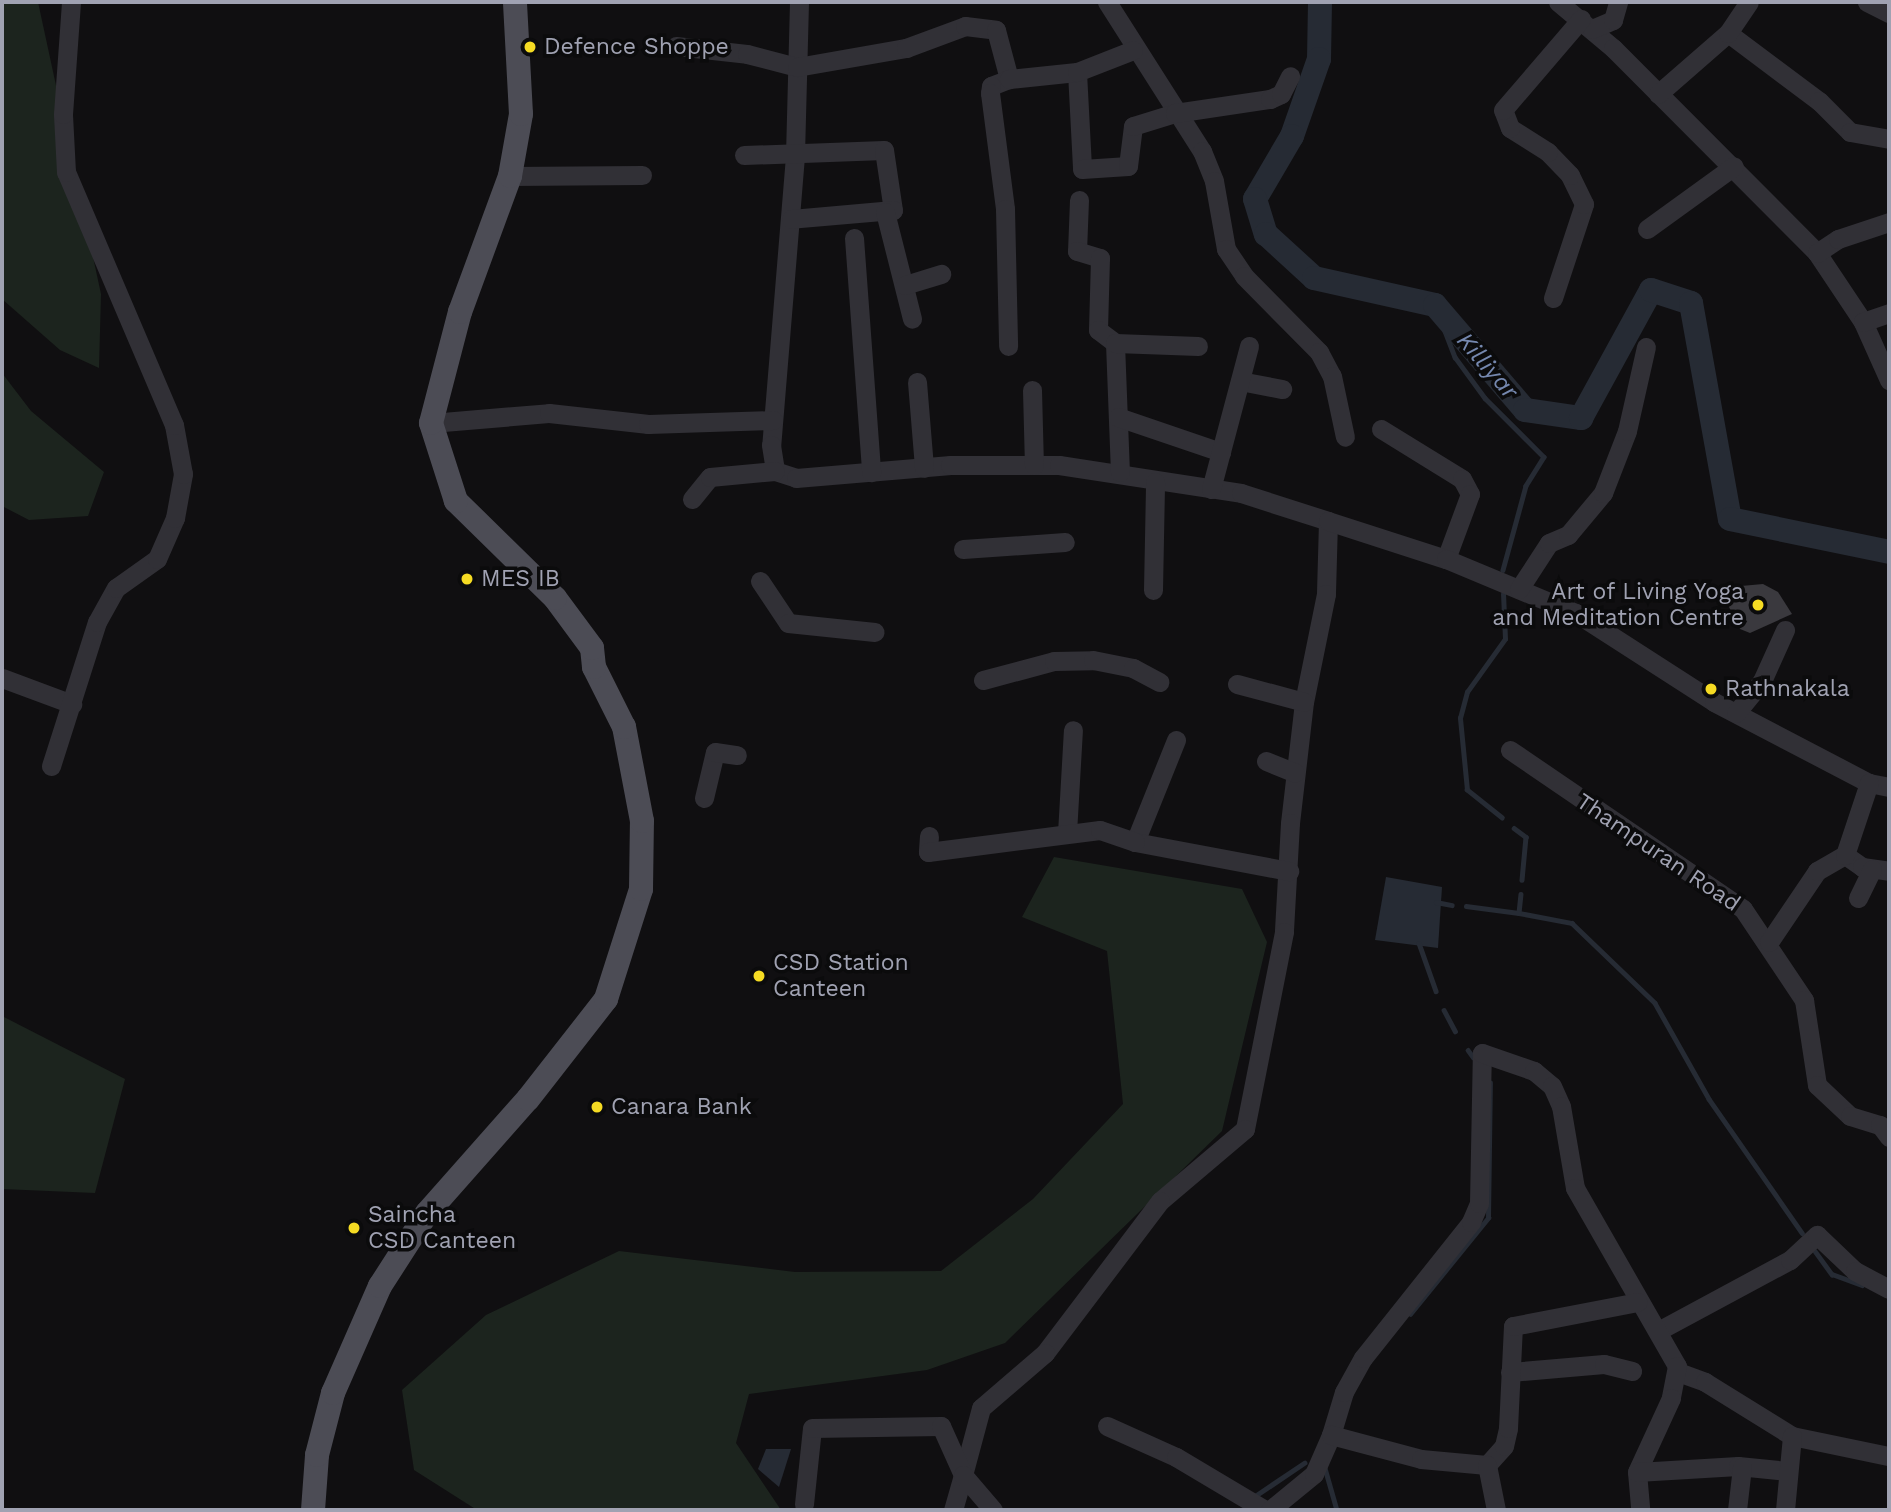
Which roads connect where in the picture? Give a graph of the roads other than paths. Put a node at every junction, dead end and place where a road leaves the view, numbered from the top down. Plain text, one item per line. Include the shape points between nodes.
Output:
1 (71, 2) edge
2 (515, 2) edge
3 (799, 2) edge
4 (1107, 2) edge
5 (1558, 2) edge
6 (1618, 2) edge
7 (1749, 2) edge
8 (1867, 2) edge
9 (1889, 13) edge
10 (1587, 24) junction
11 (1728, 33) junction
12 (676, 46) dead end
13 (1133, 50) junction
14 (797, 67) junction
15 (1076, 72) junction
16 (1290, 76) dead end
17 (1009, 79) junction
18 (1658, 94) junction
19 (1175, 113) junction
20 (1889, 139) edge
21 (744, 155) dead end
22 (795, 156) junction
23 (1734, 166) junction
24 (642, 175) dead end
25 (510, 176) junction
26 (1079, 200) dead end
27 (885, 212) junction
28 (791, 219) junction
29 (1889, 222) edge
30 (1647, 229) dead end
31 (854, 238) dead end
32 (1817, 253) junction
33 (941, 274) dead end
34 (905, 285) junction
35 (1553, 298) dead end
36 (1889, 313) edge
37 (912, 319) dead end
38 (1863, 322) junction
39 (1115, 343) junction
40 (1008, 346) dead end
41 (1198, 346) dead end
42 (1248, 346) dead end
43 (1646, 347) dead end
44 (1887, 374) edge
45 (1240, 381) junction
46 (917, 382) dead end
47 (1282, 389) dead end
48 (1032, 390) dead end
49 (1118, 417) junction
50 (773, 420) junction
51 (431, 423) junction
52 (1381, 429) dead end
53 (1345, 437) dead end
54 (1221, 452) junction
55 (1034, 465) junction
56 (925, 468) junction
57 (775, 471) junction
58 (871, 472) junction
59 (1121, 472) junction
60 (1155, 482) junction
61 (1211, 489) junction
62 (692, 499) dead end
63 (1328, 522) junction
64 (1065, 542) dead end
65 (963, 549) dead end
66 (1446, 559) junction
67 (760, 581) dead end
68 (1520, 589) junction
69 (1153, 590) dead end
70 (1785, 630) dead end
71 (874, 632) dead end
72 (2, 678) edge
73 (983, 680) dead end
74 (1159, 682) dead end
75 (1237, 684) dead end
76 (1304, 702) junction
77 (72, 704) junction
78 (1736, 713) junction
79 (1073, 730) dead end
80 (1176, 740) dead end
81 (1510, 750) dead end
82 (737, 755) dead end
83 (1266, 761) dead end
84 (51, 766) dead end
85 (1296, 773) junction
86 (1869, 783) junction
87 (1889, 787) edge
88 (704, 798) dead end
89 (1067, 833) junction
90 (929, 836) dead end
91 (1135, 842) junction
92 (1844, 855) junction
93 (1881, 870) edge
94 (1289, 871) junction
95 (1858, 898) dead end
96 (1769, 942) junction
97 (1889, 1137) edge
98 (1889, 1289) edge
99 (1638, 1302) junction
100 (1658, 1331) junction
101 (1632, 1371) dead end
102 (1510, 1372) junction
103 (1678, 1372) junction
104 (1107, 1426) dead end
105 (1331, 1435) junction
106 (1792, 1436) junction
107 (1889, 1456) edge
108 (1487, 1465) junction
109 (1742, 1467) junction
110 (1788, 1471) junction
111 (1637, 1472) junction
112 (963, 1475) junction
113 (804, 1504) dead end
114 (313, 1510) edge
115 (953, 1510) edge
116 (993, 1510) edge
117 (1267, 1510) edge
118 (1496, 1510) edge
119 (1640, 1510) edge
120 (1737, 1510) edge
121 (1785, 1510) edge

1 - 77 street via 63,114 66,172 174,425 183,474 176,517 157,559 125,579 105,606
2 - 25 main road via 521,114
3 - 14 street
4 - 13 street
5 - 10 street
6 - 10 street via 1613,20
7 - 11 street
8 - 9 street
10 - 18 street
10 - 35 street via 1503,110 1510,128 1548,152 1570,175 1584,204
11 - 18 street
11 - 20 street via 1819,101 1850,132
12 - 14 street via 747,54
13 - 15 street
13 - 19 street
14 - 17 street via 865,58 965,26 986,26 1001,37
14 - 22 street
15 - 17 street
15 - 19 street via 1082,169 1128,166 1133,126
16 - 19 street via 1281,94 1270,99
17 - 40 street via 991,86 990,93 1005,209
18 - 23 street
19 - 53 street via 1202,150 1214,181 1226,249 1244,276 1318,352 1332,376
21 - 22 street
22 - 27 street via 884,150 893,210
22 - 28 street
23 - 30 street
23 - 32 street
24 - 25 street
25 - 51 main road via 460,312
26 - 39 street via 1077,251 1100,258 1098,330
27 - 28 street
27 - 34 street
28 - 50 street
29 - 32 street via 1838,239
31 - 58 street
32 - 38 street
33 - 34 street
34 - 37 street
36 - 38 street
38 - 44 street
39 - 41 street
39 - 49 street
42 - 45 street
43 - 68 street via 1627,431 1603,493 1567,535 1549,544
45 - 47 street
45 - 54 street
46 - 56 street
48 - 55 street
49 - 54 street
49 - 59 street
50 - 51 street via 648,424 549,412
50 - 57 street
51 - 114 main road via 456,501 555,598 592,648 594,667 624,727 642,821 640,889 606,999 528,1099 427,1213 380,1286 333,1393 317,1455
52 - 66 street via 1462,479 1470,494
54 - 61 street
55 - 56 street
55 - 59 street
56 - 58 street
57 - 58 street via 796,478
57 - 62 street via 710,477
59 - 60 street
60 - 61 street
60 - 69 street
61 - 63 street
63 - 66 street
63 - 76 street via 1326,594
64 - 65 street
66 - 68 street
67 - 71 street via 788,623
68 - 78 street via 1576,613
70 - 78 street via 1762,681
72 - 77 street
73 - 74 street via 1054,661 1093,660 1133,668
75 - 76 street
76 - 85 street
77 - 84 street
78 - 86 street
79 - 89 street
80 - 91 street
81 - 96 street, Thampuran Road via 1613,824 1700,877 1743,909
82 - 88 street via 715,752
83 - 85 street
85 - 94 street
86 - 87 street
86 - 92 street
89 - 90 street via 928,852
89 - 91 street via 1100,830
91 - 94 street
92 - 93 street
92 - 96 street via 1817,871
93 - 95 street
94 - 112 street via 1273,1009 1245,1129 1160,1201 1045,1353 981,1408
96 - 97 street, Thampuran Road via 1804,1000 1817,1085 1850,1116 1880,1125
98 - 100 street via 1855,1271 1817,1235 1790,1259
99 - 100 street
99 - 102 street via 1520,1321 1509,1335
99 - 105 street via 1575,1188 1562,1106 1552,1086 1534,1071 1482,1053 1483,1178 1471,1222 1363,1358 1344,1392
100 - 103 street
101 - 102 street via 1604,1364
102 - 108 street via 1504,1446
103 - 106 street via 1705,1382
103 - 111 street
104 - 117 street via 1176,1457
105 - 108 street via 1421,1459
105 - 117 street via 1314,1474
106 - 107 street
106 - 110 street
108 - 118 street
109 - 110 street
109 - 111 street
109 - 120 street
110 - 121 street
111 - 119 street
112 - 113 street via 941,1426 812,1428
112 - 115 street
112 - 116 street

